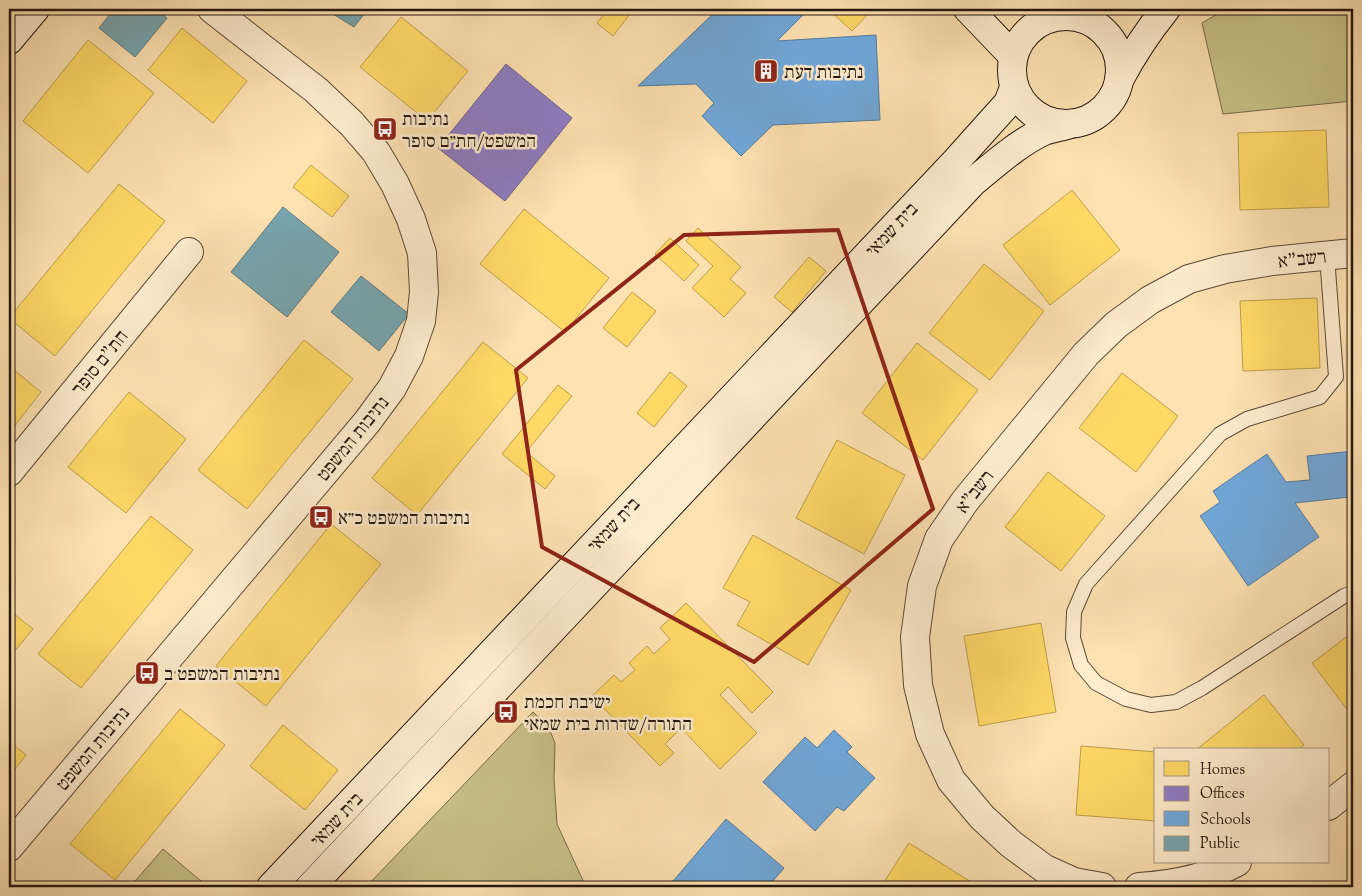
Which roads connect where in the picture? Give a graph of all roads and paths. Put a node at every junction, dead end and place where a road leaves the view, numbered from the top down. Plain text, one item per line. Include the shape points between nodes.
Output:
1 (35, 9) edge
2 (212, 9) edge
3 (968, 9) edge
4 (1166, 9) edge
5 (1071, 13) edge
6 (9, 40) edge
7 (1014, 56) junction
8 (1119, 80) junction
9 (1014, 88) junction
10 (1067, 125) junction
11 (189, 252) dead end
12 (1340, 254) edge
13 (9, 472) edge
14 (1353, 593) edge
15 (1353, 786) edge
16 (1330, 804) edge
17 (9, 848) edge
18 (1232, 864) edge
19 (1065, 883) edge
20 (271, 887) edge
21 (310, 887) edge
22 (1102, 887) edge
23 (1139, 887) edge

1 - 6 street
2 - 17 street, נתיבות המשפט via 316,90 376,152 396,184 422,253 424,292 421,321 409,356 392,388 367,422
3 - 7 street
4 - 8 street via 1132,54
5 - 7 street via 1030,29
5 - 8 street via 1103,31 1113,44 1120,61
7 - 9 street via 1011,72
8 - 10 street via 1113,97 1101,112 1086,121
9 - 10 street via 1032,113 1049,122
9 - 20 street, בית שמאי via 1008,103 956,161
10 - 21 street, בית שמאי via 1044,131 973,182
11 - 13 street, חת"ם סופר
12 - 14 lane via 1336,377 1320,397 1247,419 1220,434 1086,584 1074,612 1073,638 1081,665 1096,683 1126,699 1151,705 1176,702
12 - 19 street, רשב"א via 1225,269 1189,279 1150,300 1116,325 1086,354 965,501 939,538 922,586 915,636 918,685 930,734 950,780 982,817 1011,844
15 - 16 street
18 - 23 street via 1196,878
19 - 22 street

